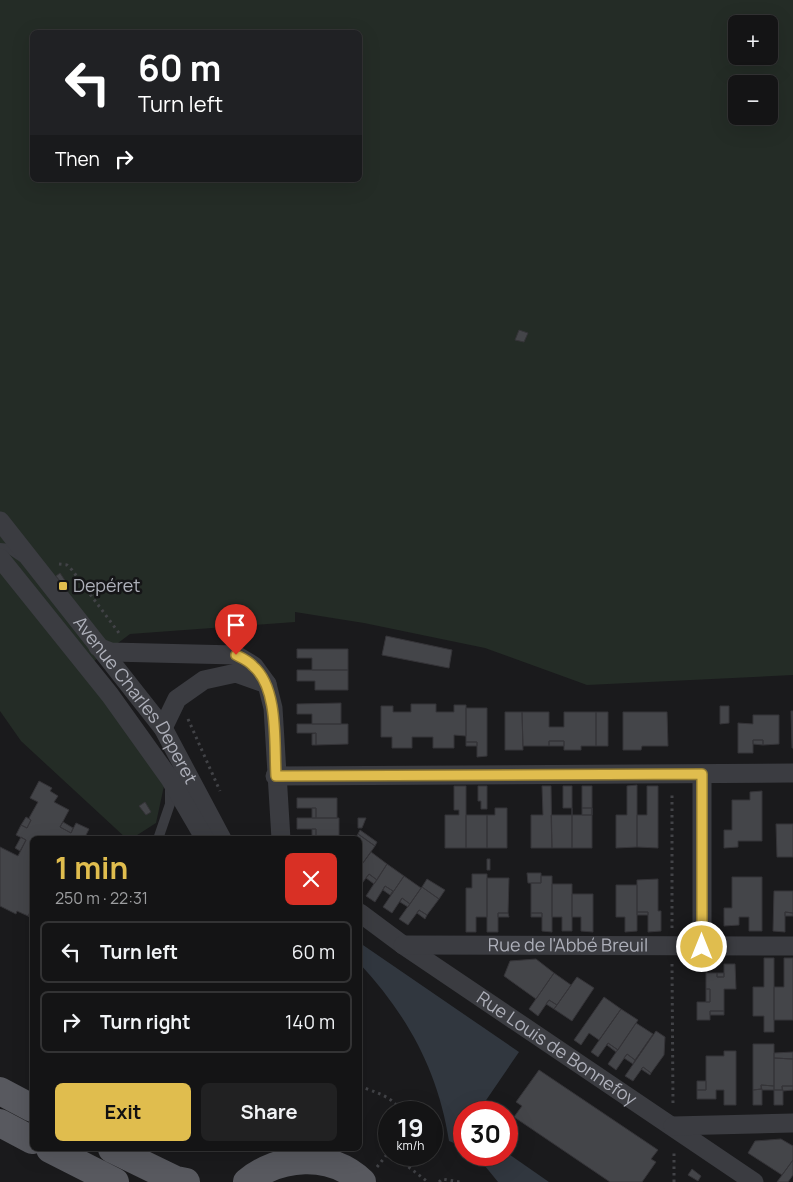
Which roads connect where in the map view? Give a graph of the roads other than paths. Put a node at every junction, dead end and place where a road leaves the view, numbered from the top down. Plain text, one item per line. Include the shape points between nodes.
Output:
1 (0, 521) edge
2 (0, 548) edge
3 (0, 558) edge
4 (37, 568) junction
5 (6, 572) edge
6 (98, 647) junction
7 (267, 684) junction
8 (163, 728) junction
9 (702, 774) junction
10 (793, 774) edge
11 (276, 776) junction
12 (170, 779) junction
13 (159, 836) edge
14 (203, 836) edge
15 (220, 836) edge
16 (281, 836) edge
17 (362, 915) edge
18 (403, 946) junction
19 (793, 946) edge
20 (702, 947) junction
21 (0, 1091) edge
22 (30, 1107) edge
23 (0, 1123) edge
24 (793, 1123) edge
25 (673, 1126) junction
26 (30, 1139) edge
27 (54, 1151) edge
28 (116, 1151) edge
29 (277, 1157) edge
30 (353, 1166) edge
31 (115, 1182) edge
32 (186, 1182) edge
33 (247, 1182) edge
34 (754, 1182) edge

1 - 4 street, Avenue Charles Deperet
2 - 4 lane via 10,549
3 - 5 street, Avenue Charles Deperet
4 - 6 street, Avenue Charles Deperet
5 - 12 street, Avenue Charles Deperet via 110,695
6 - 7 street via 111,652 236,655 254,666
6 - 8 street, Avenue Charles Deperet
7 - 8 street via 236,673 204,680 177,698
7 - 11 street via 272,708
8 - 15 street, Avenue Charles Deperet
9 - 10 street
9 - 11 street
9 - 20 street
11 - 16 street
12 - 13 lane via 170,804
12 - 14 street, Avenue Charles Deperet
17 - 18 street, Rue Louis de Bonnefoy
18 - 20 street, Rue de l'Abbé Breuil
18 - 25 street, Rue Louis de Bonnefoy
19 - 20 street, Rue de l'Abbé Breuil
21 - 22 main road
23 - 26 main road
24 - 25 street
25 - 34 street, Rue Louis de Bonnefoy
27 - 31 main road
28 - 32 main road
29 - 30 main road
29 - 33 main road

